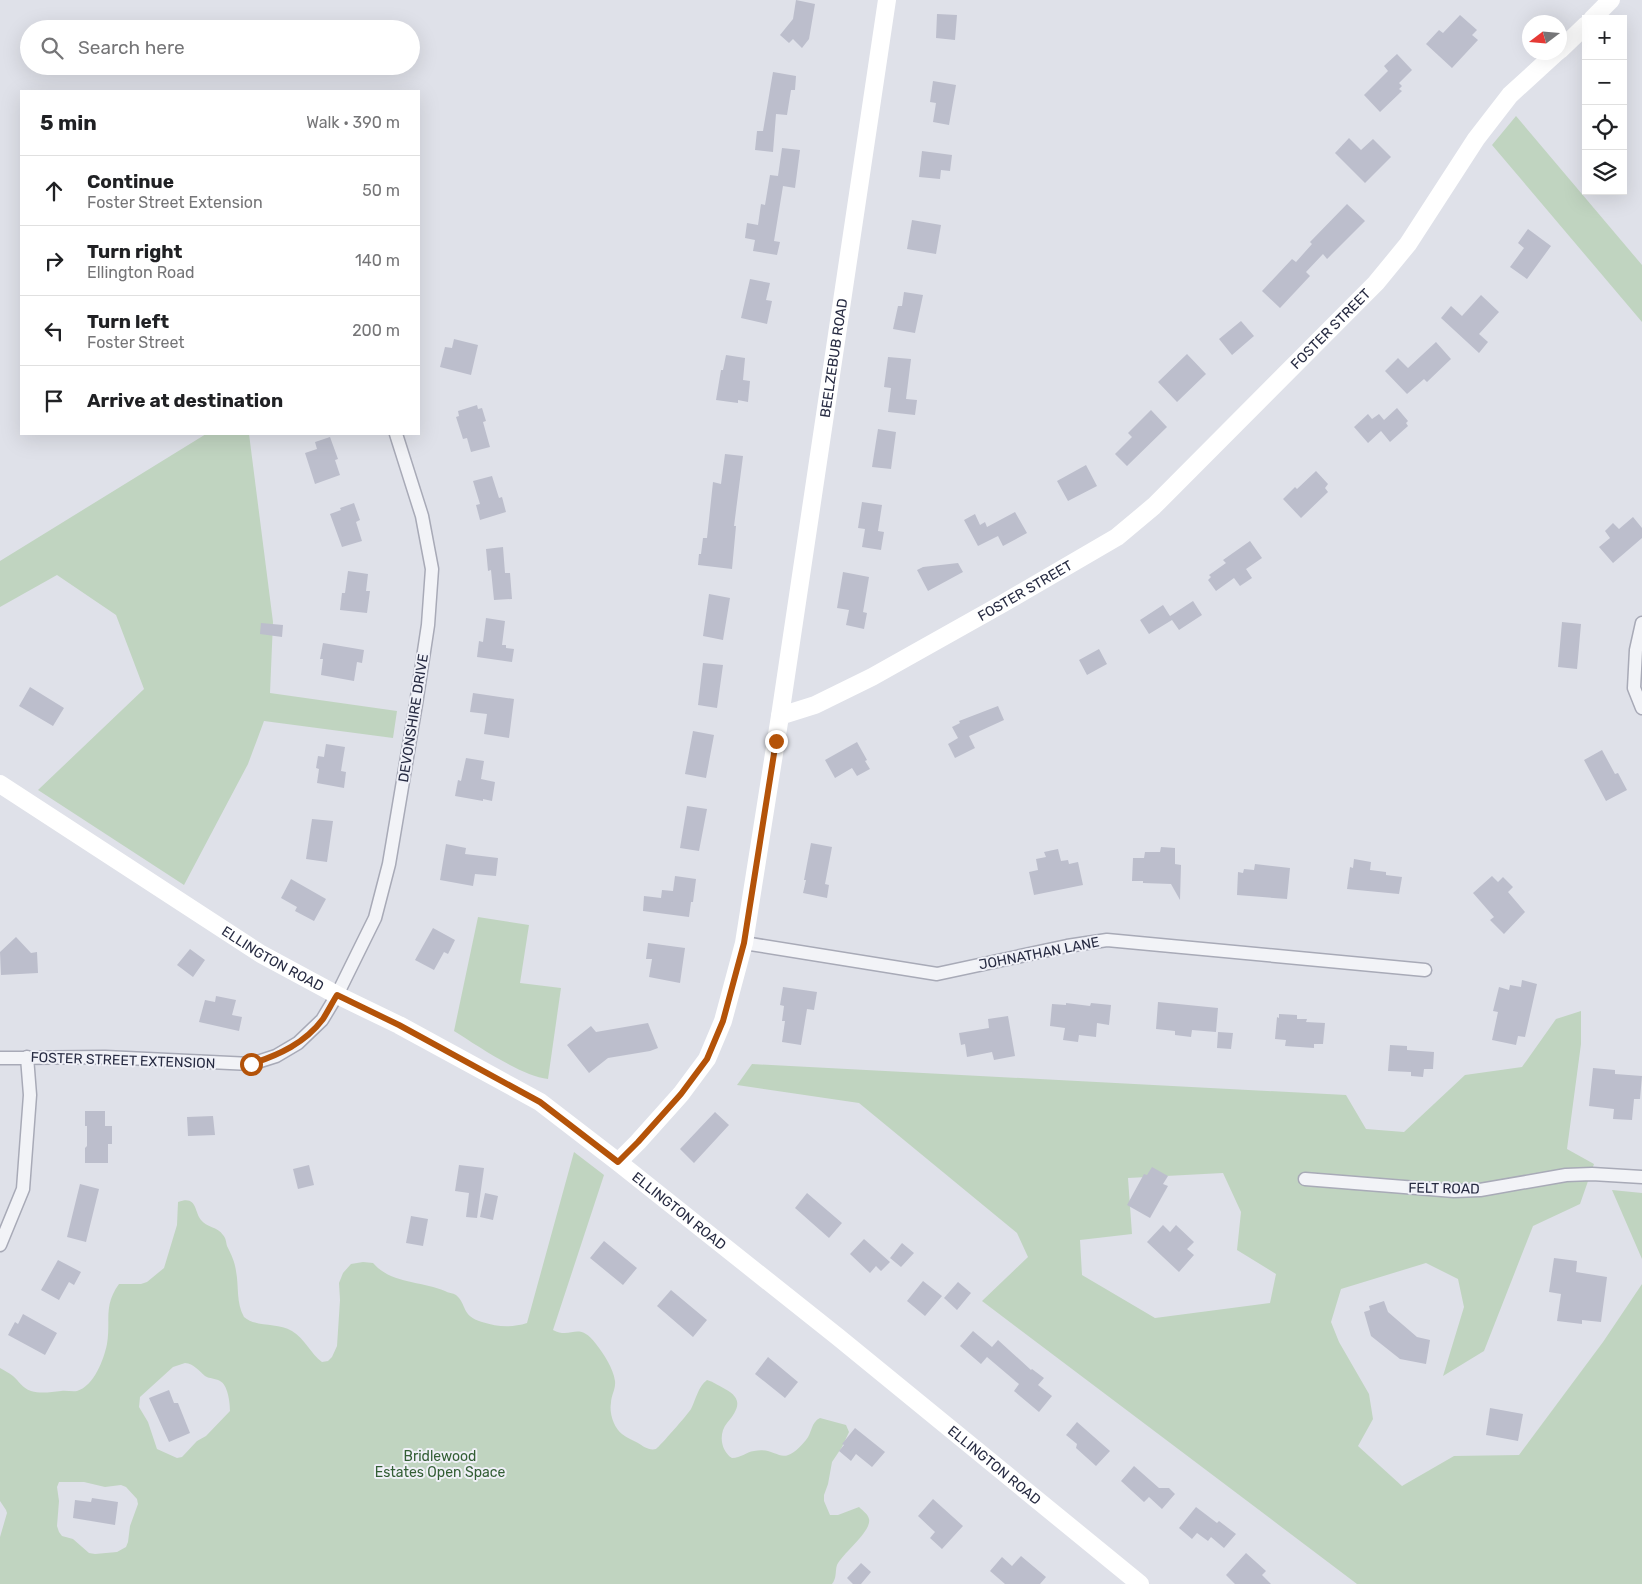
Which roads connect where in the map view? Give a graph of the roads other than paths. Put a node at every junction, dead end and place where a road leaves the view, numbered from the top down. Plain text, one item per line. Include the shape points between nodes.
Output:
1 (887, 0) edge
2 (1611, 0) edge
3 (1596, 15) edge
4 (1582, 29) edge
5 (1567, 43) edge
6 (1547, 60) edge
7 (396, 435) edge
8 (1642, 623) edge
9 (1642, 708) edge
10 (780, 716) junction
11 (0, 784) edge
12 (744, 943) junction
13 (1425, 970) dead end
14 (337, 995) junction
15 (0, 1058) edge
16 (27, 1058) junction
17 (618, 1162) junction
18 (1642, 1177) edge
19 (1305, 1179) dead end
20 (0, 1245) edge
21 (1140, 1584) edge

1 - 10 street, BEELZEBUB ROAD
2 - 3 street
4 - 5 street
6 - 10 street, FOSTER STREET via 1510,95 1476,140 1408,244 1376,283 1154,506 1116,536 985,614 872,677 815,705
7 - 14 street, DEVONSHIRE DRIVE via 422,516 432,569 428,625 389,864 375,918
8 - 9 street via 1636,650 1634,688
10 - 12 street
11 - 14 street, ELLINGTON ROAD via 261,954
12 - 13 street, JOHNATHAN LANE via 937,974 1107,940
12 - 17 street via 723,1021 707,1059 681,1094
14 - 16 street, FOSTER STREET EXTENSION via 322,1020 298,1043 276,1056 251,1064 105,1057
14 - 17 street, ELLINGTON ROAD via 540,1102
15 - 16 street, FOSTER STREET EXTENSION
16 - 20 street via 30,1095 23,1189
17 - 21 street, ELLINGTON ROAD
18 - 19 street, FELT ROAD via 1566,1175 1480,1190 1454,1191

